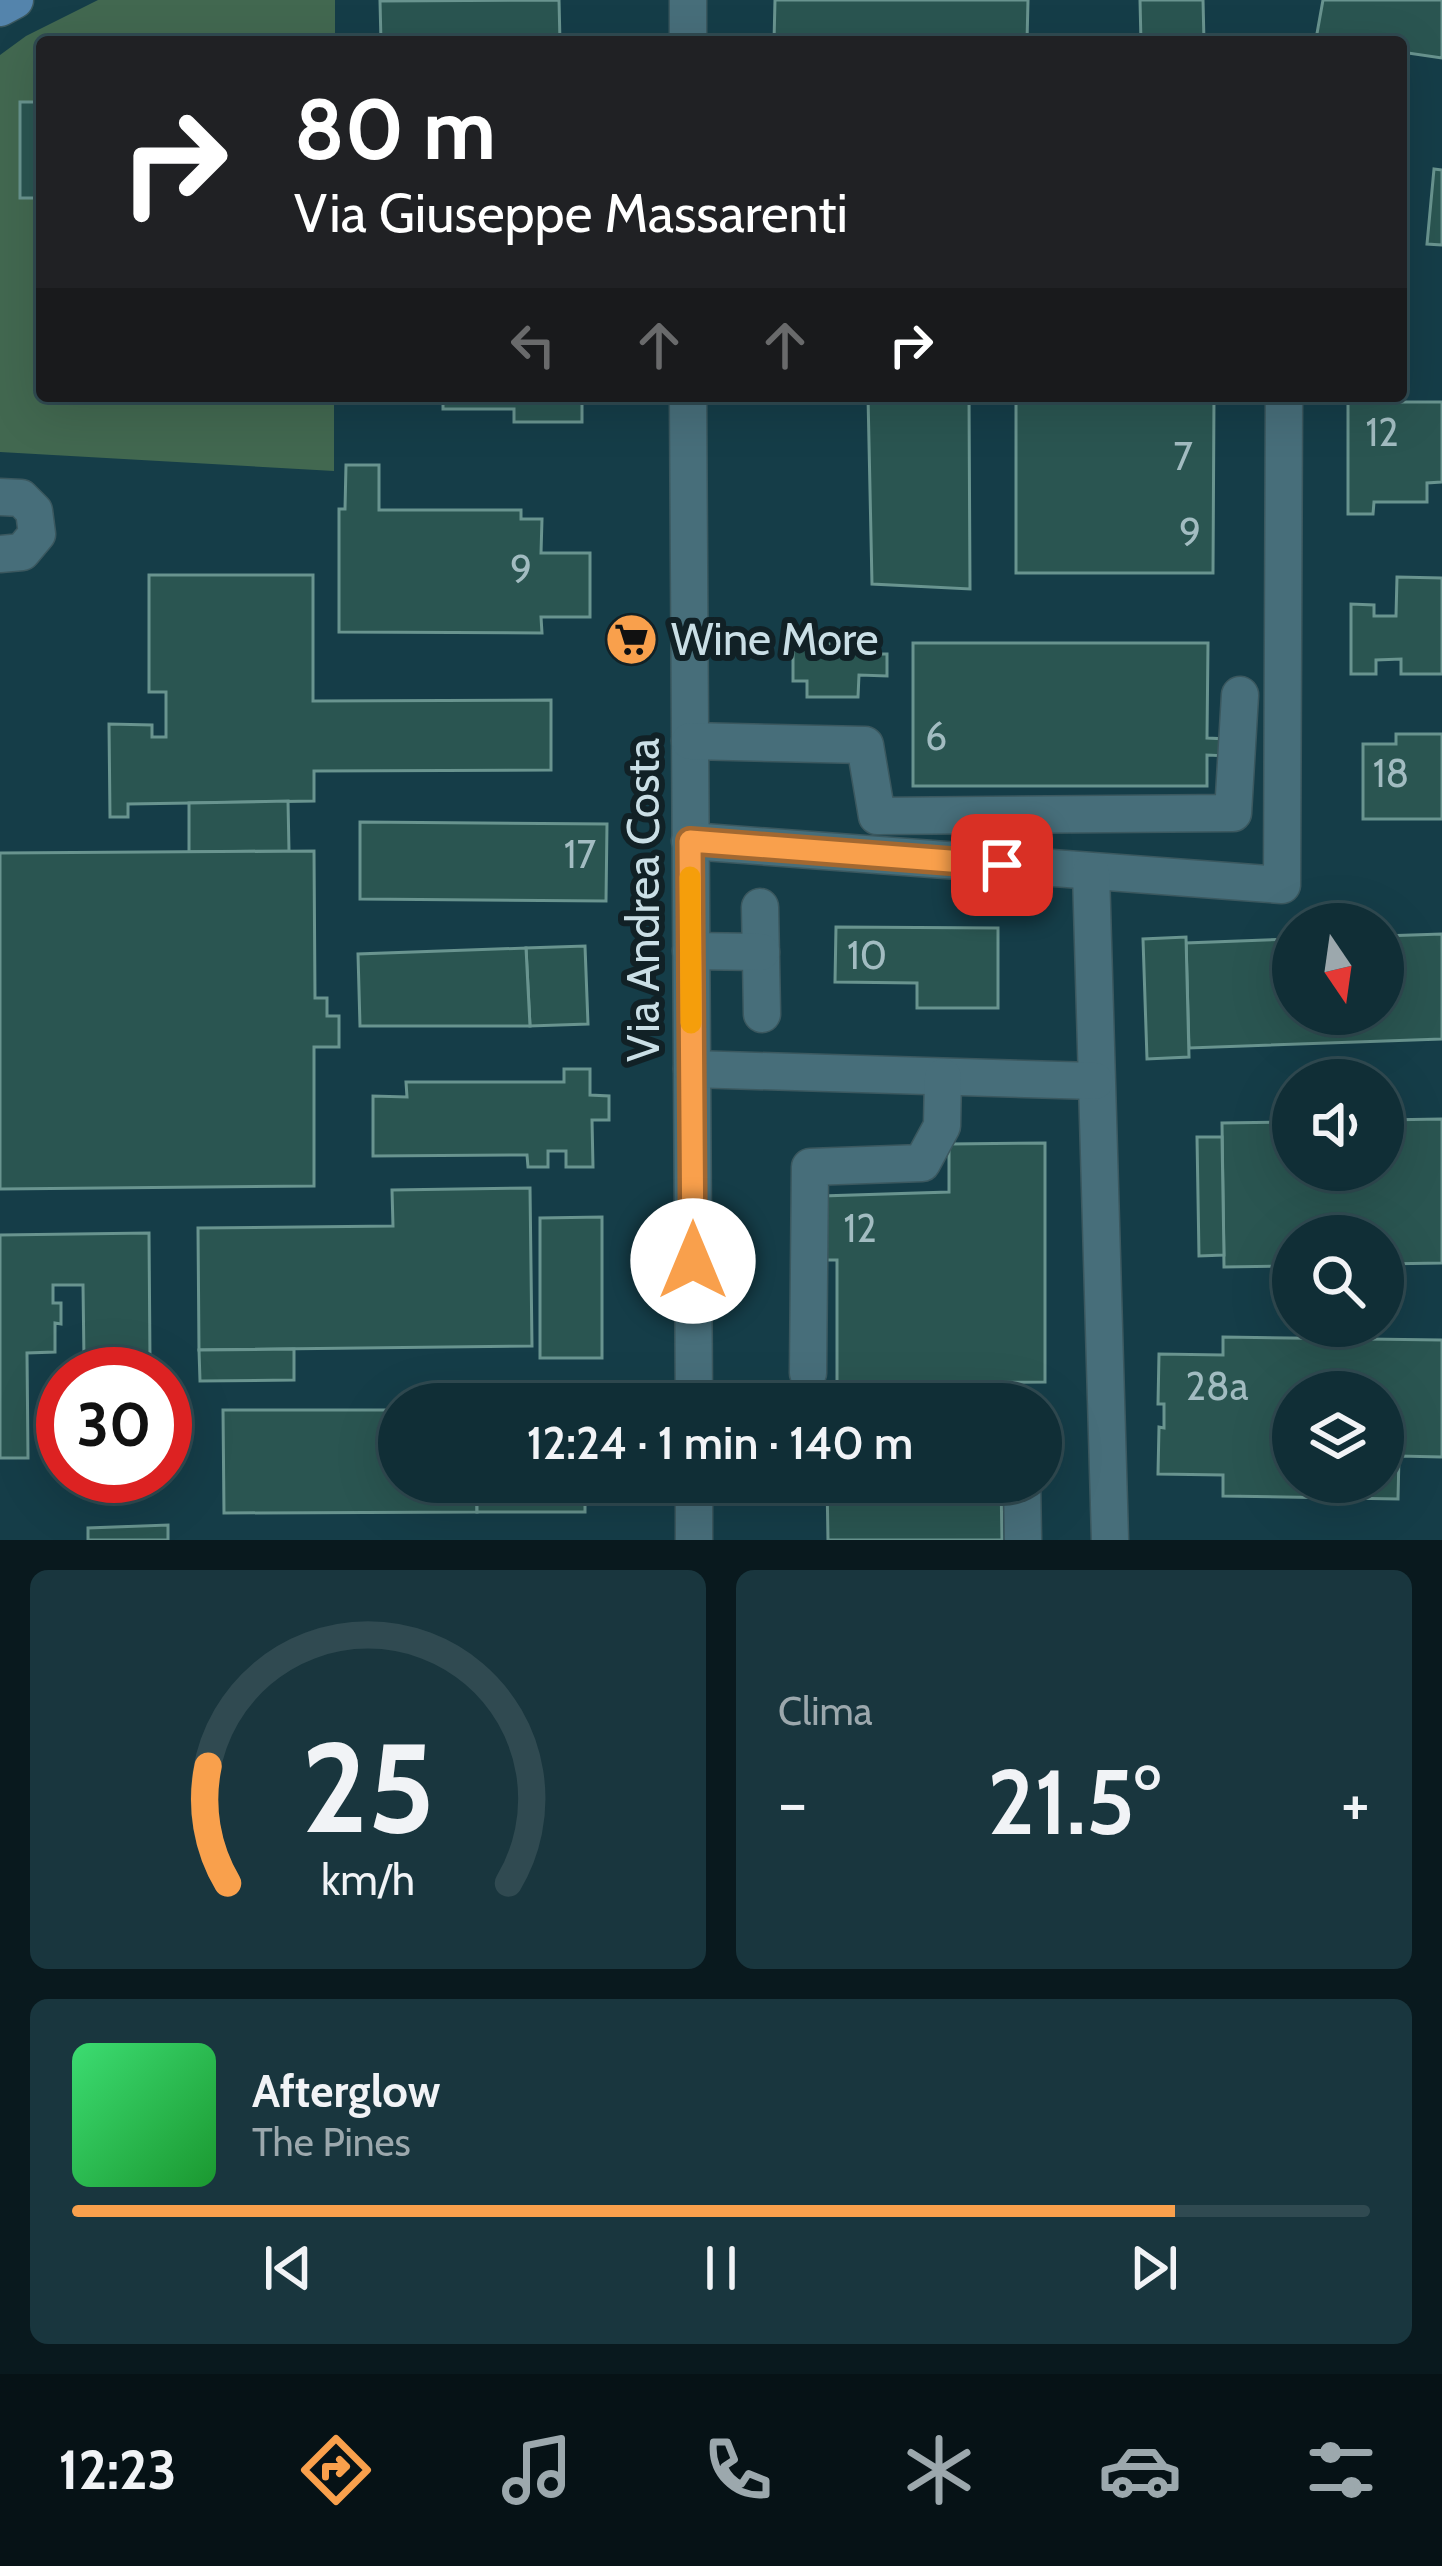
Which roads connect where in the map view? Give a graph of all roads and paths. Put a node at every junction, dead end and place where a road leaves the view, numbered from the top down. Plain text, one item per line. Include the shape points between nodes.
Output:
1 (15, 0) edge
2 (688, 0) edge
3 (0, 8) edge
4 (688, 36) edge
5 (688, 402) edge
6 (1283, 402) edge
7 (0, 497) edge
8 (0, 554) edge
9 (1240, 695) dead end
10 (690, 740) junction
11 (690, 841) junction
12 (1091, 872) junction
13 (760, 907) dead end
14 (691, 950) junction
15 (761, 952) junction
16 (762, 1015) dead end
17 (692, 1069) junction
18 (943, 1077) junction
19 (1095, 1081) junction
20 (808, 1373) dead end
21 (694, 1383) edge
22 (694, 1503) edge
23 (1022, 1503) edge
24 (694, 1540) edge
25 (1022, 1540) edge
26 (1110, 1540) edge

1 - 3 main road
2 - 4 street
5 - 10 street, Via Andrea Costa
6 - 12 street via 1282,885
7 - 8 street via 21,498 34,511 37,534 22,552
9 - 10 street via 1233,814 877,816 865,746
10 - 11 street, Via Andrea Costa
11 - 12 street
11 - 14 street, Via Andrea Costa
12 - 19 street
13 - 15 street
14 - 15 street
14 - 17 street, Via Andrea Costa
15 - 16 street
17 - 18 street
17 - 21 street, Via Andrea Costa
18 - 19 street
18 - 20 street via 942,1126 922,1163 810,1167
19 - 26 street
22 - 24 street
23 - 25 street

